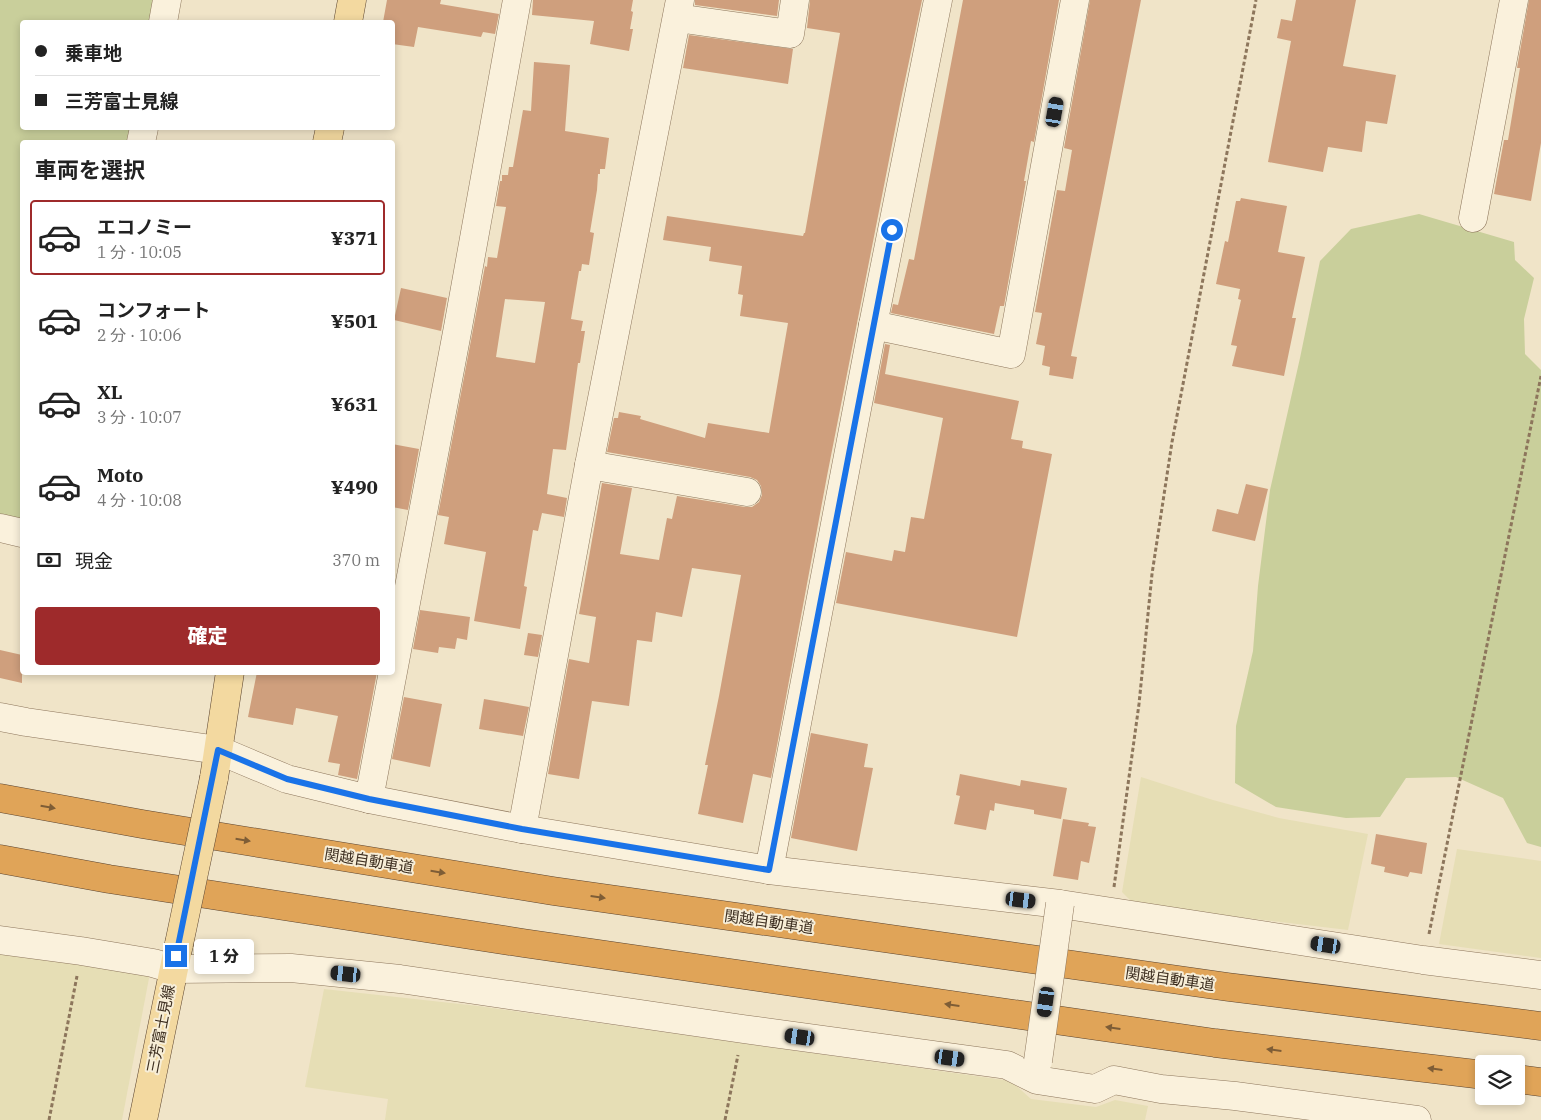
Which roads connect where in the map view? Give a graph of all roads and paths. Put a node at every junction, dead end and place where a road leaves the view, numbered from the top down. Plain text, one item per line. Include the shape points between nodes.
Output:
1 (167, 0) edge
2 (352, 0) edge
3 (517, 0) edge
4 (795, 0) edge
5 (938, 0) edge
6 (1076, 0) edge
7 (1256, 0) edge
8 (1514, 0) edge
9 (679, 9) edge
10 (163, 20) edge
11 (348, 20) edge
12 (1473, 218) dead end
13 (873, 325) junction
14 (1541, 376) edge
15 (589, 466) junction
16 (747, 492) dead end
17 (0, 528) edge
18 (20, 533) edge
19 (395, 661) edge
20 (230, 675) edge
21 (392, 675) edge
22 (0, 717) edge
23 (218, 750) junction
24 (0, 798) edge
25 (369, 799) junction
26 (522, 829) junction
27 (0, 859) edge
28 (769, 870) junction
29 (1060, 904) junction
30 (1110, 912) junction
31 (0, 940) edge
32 (81, 952) junction
33 (176, 956) junction
34 (1423, 960) junction
35 (1541, 975) edge
36 (1541, 1026) edge
37 (743, 1030) junction
38 (1037, 1071) junction
39 (1475, 1074) edge
40 (1525, 1080) edge
41 (1541, 1082) edge
42 (49, 1120) edge
43 (144, 1120) edge
44 (725, 1120) edge
45 (1416, 1120) edge

1 - 10 street
2 - 11 main road
3 - 19 street
4 - 9 street via 790,34
5 - 13 street
6 - 13 street via 1012,354
7 - 30 path via 1170,452
8 - 12 street
9 - 15 street
13 - 28 street
14 - 34 path
15 - 16 street
15 - 26 street
17 - 18 street
20 - 23 main road, 三芳富士見線
21 - 25 street
22 - 23 street
23 - 25 street via 287,779
23 - 33 main road, 三芳富士見線, bridge
24 -> 36 highway, 関越自動車道 via 553,891 1228,988
25 - 26 street
26 - 28 street
39 -> 27 highway via 1215,1043 523,943
28 - 29 street
29 - 30 street
29 - 38 street, bridge
30 - 34 street
31 - 32 street
32 - 33 street via 153,964
32 - 42 path
33 - 37 street via 400,979
33 - 43 main road, 三芳富士見線
34 - 35 street
37 - 38 street
37 - 44 path
38 - 45 street via 1095,1089 1114,1080 1161,1089
40 - 41 highway

